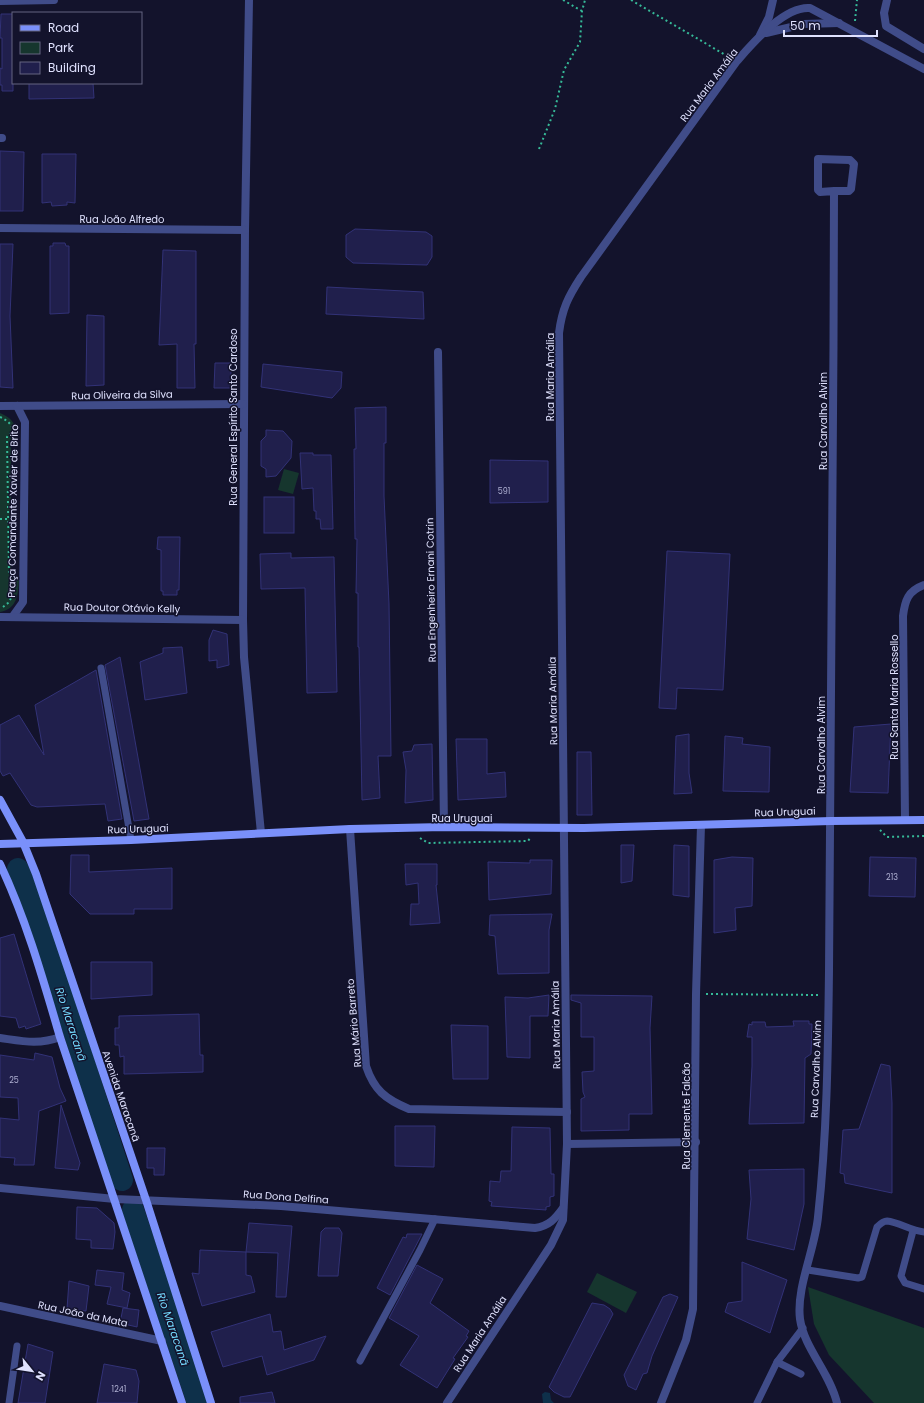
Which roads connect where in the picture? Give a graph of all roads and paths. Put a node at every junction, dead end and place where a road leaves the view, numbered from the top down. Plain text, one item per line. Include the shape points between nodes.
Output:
1 (54, 0) edge
2 (249, 0) edge
3 (563, 0) edge
4 (585, 0) edge
5 (631, 0) edge
6 (773, 0) edge
7 (857, 0) edge
8 (887, 0) edge
9 (0, 1) edge
10 (582, 11) junction
11 (840, 23) junction
12 (854, 31) junction
13 (762, 35) junction
14 (924, 49) edge
15 (737, 61) junction
16 (924, 69) edge
17 (539, 149) dead end
18 (834, 192) junction
19 (0, 228) edge
20 (245, 230) junction
21 (438, 352) dead end
22 (243, 404) junction
23 (0, 406) edge
24 (17, 406) junction
25 (0, 417) edge
26 (0, 518) edge
27 (8, 519) junction
28 (15, 583) dead end
29 (924, 585) edge
30 (14, 589) dead end
31 (0, 609) edge
32 (13, 616) junction
33 (0, 617) edge
34 (243, 620) junction
35 (101, 668) dead end
36 (0, 800) edge
37 (831, 820) junction
38 (868, 820) junction
39 (905, 820) junction
40 (924, 820) edge
41 (701, 825) junction
42 (444, 827) junction
43 (405, 828) junction
44 (564, 828) junction
45 (350, 829) junction
46 (538, 829) junction
47 (261, 833) junction
48 (924, 836) edge
49 (131, 840) junction
50 (23, 842) junction
51 (0, 844) edge
52 (0, 864) edge
53 (696, 994) junction
54 (828, 995) junction
55 (60, 1037) junction
56 (0, 1038) edge
57 (567, 1112) junction
58 (696, 1142) junction
59 (567, 1144) junction
60 (0, 1188) edge
61 (117, 1199) junction
62 (146, 1200) junction
63 (563, 1208) junction
64 (435, 1219) junction
65 (913, 1231) junction
66 (924, 1232) edge
67 (808, 1270) junction
68 (924, 1289) edge
69 (0, 1306) edge
70 (802, 1324) junction
71 (162, 1341) junction
72 (17, 1346) dead end
73 (360, 1361) dead end
74 (778, 1362) junction
75 (801, 1374) dead end
76 (9, 1403) edge
77 (182, 1403) edge
78 (211, 1403) edge
79 (447, 1403) edge
80 (661, 1403) edge
81 (757, 1403) edge
82 (837, 1403) edge

1 - 9 street
2 - 20 street, Rua General Espírito Santo Cardoso
3 - 10 path
4 - 10 path
5 - 15 path
6 - 13 street
7 - 12 path
8 - 14 street via 884,13 886,26
10 - 17 path via 580,42 564,70 555,109
11 - 12 street
11 - 13 street via 804,24
11 - 13 street via 810,8 801,8 775,23
12 - 16 street
13 - 15 street, Rua Maria Amália
15 - 44 street, Rua Maria Amália via 581,277 561,314 559,333
18 - 18 street via 818,190 818,159 852,161 851,189
18 - 37 street, Rua Carvalho Alvim
19 - 20 street, Rua João Alfredo
20 - 22 street, Rua General Espírito Santo Cardoso
21 - 42 street, Rua Engenheiro Ernani Cotrin
22 - 24 street, Rua Oliveira da Silva
22 - 34 street, Rua General Espírito Santo Cardoso
23 - 24 street, Rua Oliveira da Silva
24 - 32 street, Praça Comandante Xavier de Brito via 25,422 23,602
25 - 27 path via 8,422 14,433 7,437
26 - 27 path
27 - 28 path via 9,574
29 - 39 street, Rua Santa Maria Rossello via 914,588 904,605 903,616
30 - 31 path via 8,603
32 - 33 street, Rua Doutor Otávio Kelly
32 - 34 street, Rua Doutor Otávio Kelly
34 - 47 street, Rua General Espírito Santo Cardoso via 244,657
35 - 49 lane
36 - 50 main road, Avenida Maracanã
37 - 38 main road, Rua Uruguai
37 - 41 main road, Rua Uruguai
37 - 54 street, Rua Carvalho Alvim
38 - 39 main road, Rua Uruguai
38 - 48 path via 887,837
39 - 40 main road, Rua Uruguai
41 - 44 main road, Rua Uruguai
41 - 53 street, Rua Clemente Falcão
42 - 43 main road, Rua Uruguai
42 - 46 main road, Rua Uruguai
43 - 45 main road, Rua Uruguai
43 - 46 path via 428,843 528,841
44 - 46 main road, Rua Uruguai
44 - 57 street, Rua Maria Amália
45 - 47 main road, Rua Uruguai
45 - 57 street, Rua Mário Barreto via 366,1066 371,1081 382,1094 409,1109
47 - 49 main road, Rua Uruguai
49 - 50 main road, Rua Uruguai
50 - 51 main road, Rua Uruguai
50 - 62 main road, Avenida Maracanã
52 - 55 main road via 15,898
53 - 54 path
53 - 58 street, Rua Clemente Falcão
54 - 67 street, Rua Carvalho Alvim via 827,1088 820,1201 817,1233
55 - 56 street via 47,1042 33,1043
55 - 61 main road
57 - 59 street, Rua Maria Amália
58 - 59 street
58 - 80 street, Rua Clemente Falcão via 693,1309 686,1340
59 - 63 street, Rua Maria Amália
60 - 61 street, Rua Dona Delfina
61 - 62 street, Rua Dona Delfina
61 - 71 main road
62 - 64 street, Rua Dona Delfina via 281,1206
62 - 78 main road, Avenida Maracanã
63 - 64 street, Rua Dona Delfina via 554,1220 545,1226 534,1228
63 - 79 street, Rua Maria Amália via 563,1220 551,1245
64 - 73 lane
65 - 66 lane
65 - 67 lane via 887,1221 882,1222 877,1227 862,1278
65 - 68 lane via 901,1276 905,1283
67 - 70 street, Rua Carvalho Alvim via 800,1304
69 - 71 street, Rua João da Mata
70 - 74 lane
70 - 82 street via 833,1387
71 - 77 main road
72 - 76 lane
74 - 75 lane
74 - 81 lane

